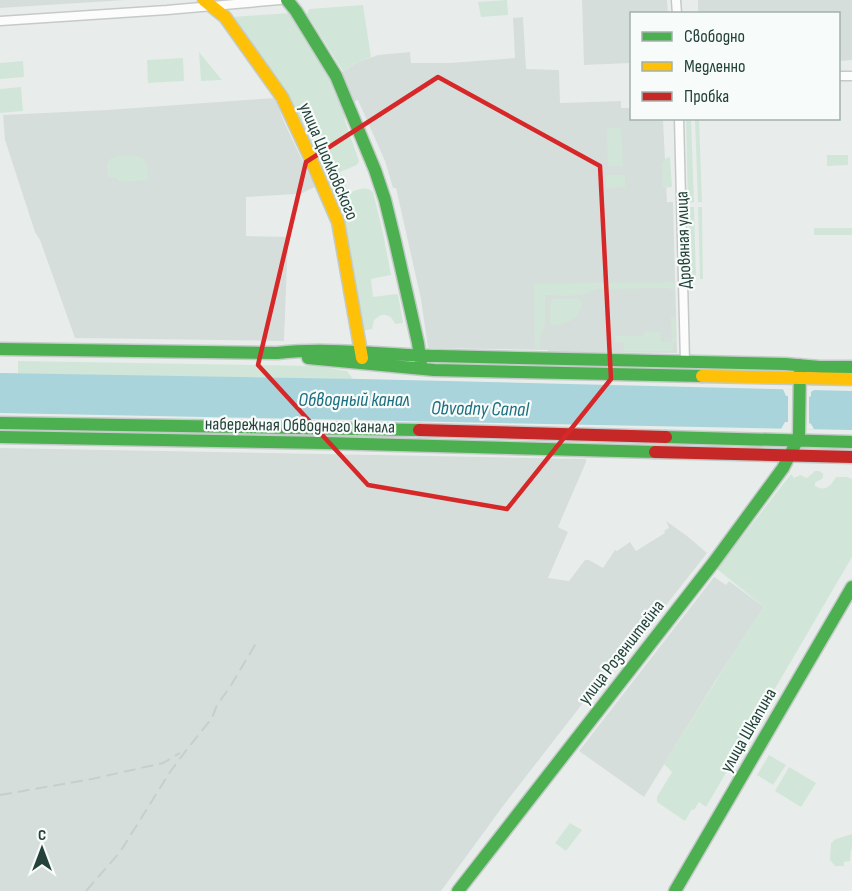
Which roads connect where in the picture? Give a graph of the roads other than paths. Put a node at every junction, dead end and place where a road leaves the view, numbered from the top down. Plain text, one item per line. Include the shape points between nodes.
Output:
1 (280, 0) edge
2 (287, 0) edge
3 (208, 3) edge
4 (0, 21) edge
5 (680, 120) edge
6 (0, 349) edge
7 (362, 357) junction
8 (686, 362) junction
9 (420, 363) junction
10 (852, 368) edge
11 (800, 378) junction
12 (852, 379) edge
13 (0, 423) edge
14 (798, 435) junction
15 (0, 437) edge
16 (852, 442) edge
17 (790, 455) junction
18 (852, 457) edge
19 (850, 595) edge
20 (458, 891) edge
21 (675, 891) edge

1 - 3 street
2 - 9 main road, улица Циолковского via 336,76 386,200
3 - 4 street via 167,10
3 - 7 main road, улица Циолковского via 225,17 282,98 338,222
5 - 8 street, Дровяная улица
6 - 7 main road via 277,353 303,350
7 - 9 main road
8 - 9 main road
8 - 11 main road
9 - 11 main road
10 - 11 main road
11 - 12 main road
11 - 14 main road
13 - 14 main road, набережная Обводного канала
14 - 16 main road, набережная Обводного канала
14 - 17 main road, улица Розенштейна
15 - 17 main road, набережная Обводного канала
17 - 18 main road, набережная Обводного канала
17 - 20 main road, улица Розенштейна via 714,562
19 - 21 main road, улица Шкапина

